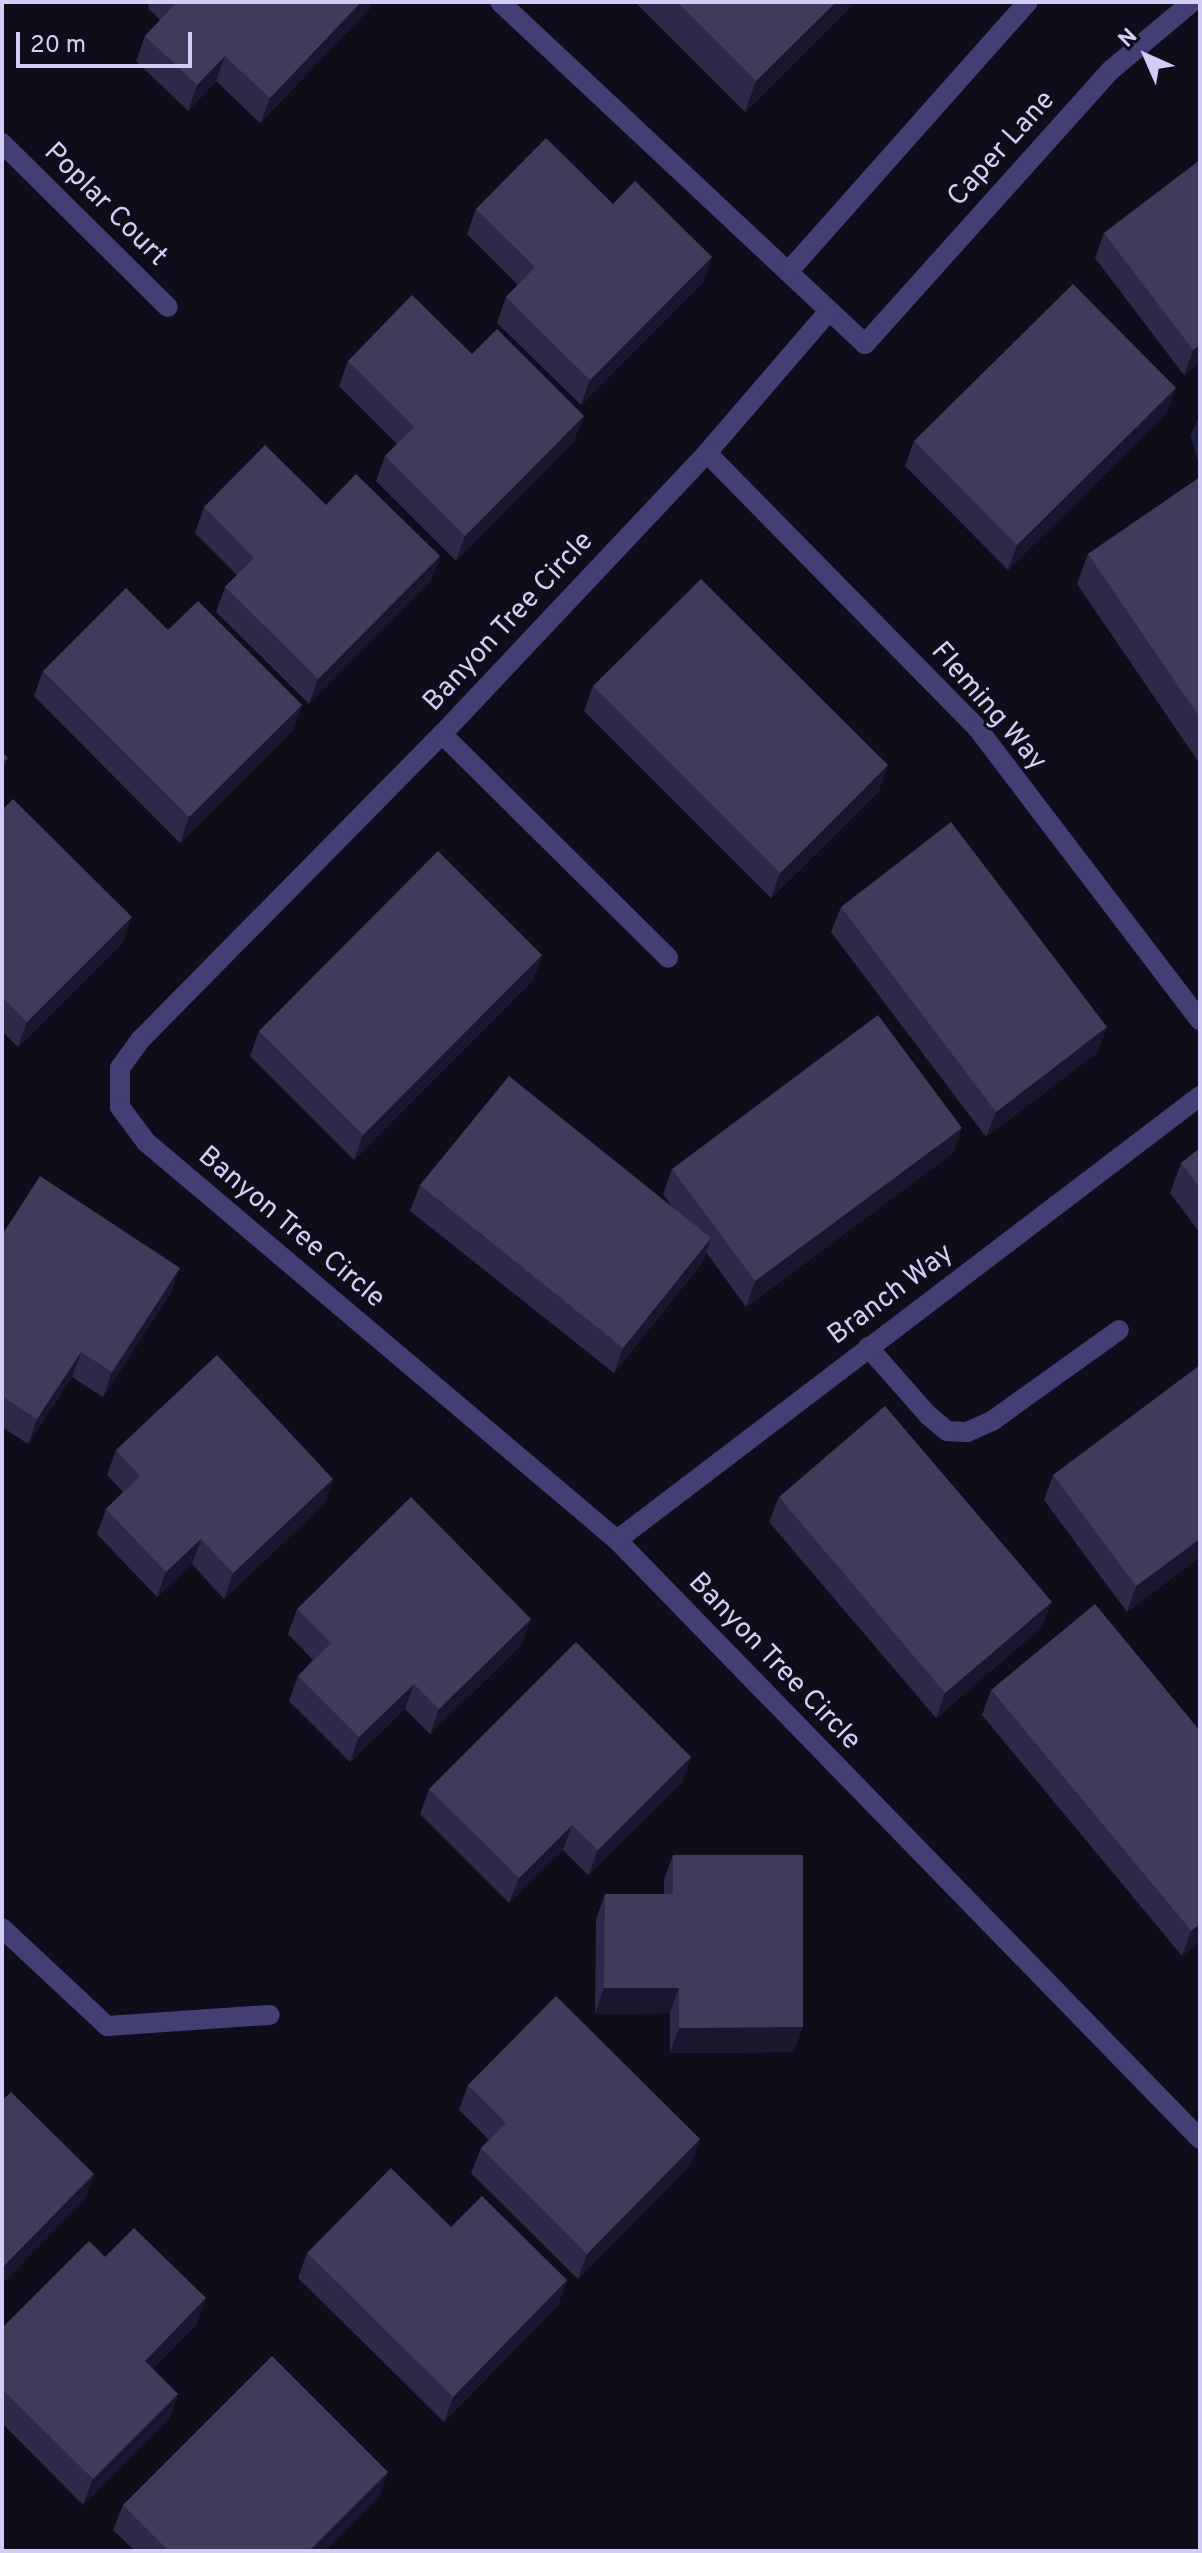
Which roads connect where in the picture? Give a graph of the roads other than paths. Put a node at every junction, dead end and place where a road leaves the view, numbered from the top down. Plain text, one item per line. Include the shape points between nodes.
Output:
1 (500, 2) edge
2 (1028, 2) edge
3 (1192, 2) edge
4 (2, 143) edge
5 (788, 272) junction
6 (168, 307) dead end
7 (829, 311) junction
8 (707, 453) junction
9 (442, 734) junction
10 (668, 958) dead end
11 (1200, 1020) edge
12 (1200, 1096) edge
13 (1119, 1330) dead end
14 (868, 1347) junction
15 (617, 1540) junction
16 (2, 1928) edge
17 (270, 2015) dead end
18 (1200, 2139) edge

1 - 5 street
2 - 5 street
3 - 7 street, Caper Lane via 1111,70 865,344
4 - 6 street, Poplar Court
5 - 7 street
7 - 8 street, Banyon Tree Circle
8 - 9 street, Banyon Tree Circle
8 - 11 street, Fleming Way via 978,729
9 - 10 street
9 - 15 street, Banyon Tree Circle via 141,1039 120,1068 120,1107 146,1142
12 - 14 street, Branch Way
13 - 14 street via 992,1421 967,1432 947,1431 928,1415
14 - 15 street, Branch Way
15 - 18 street, Banyon Tree Circle
16 - 17 street via 107,2026

